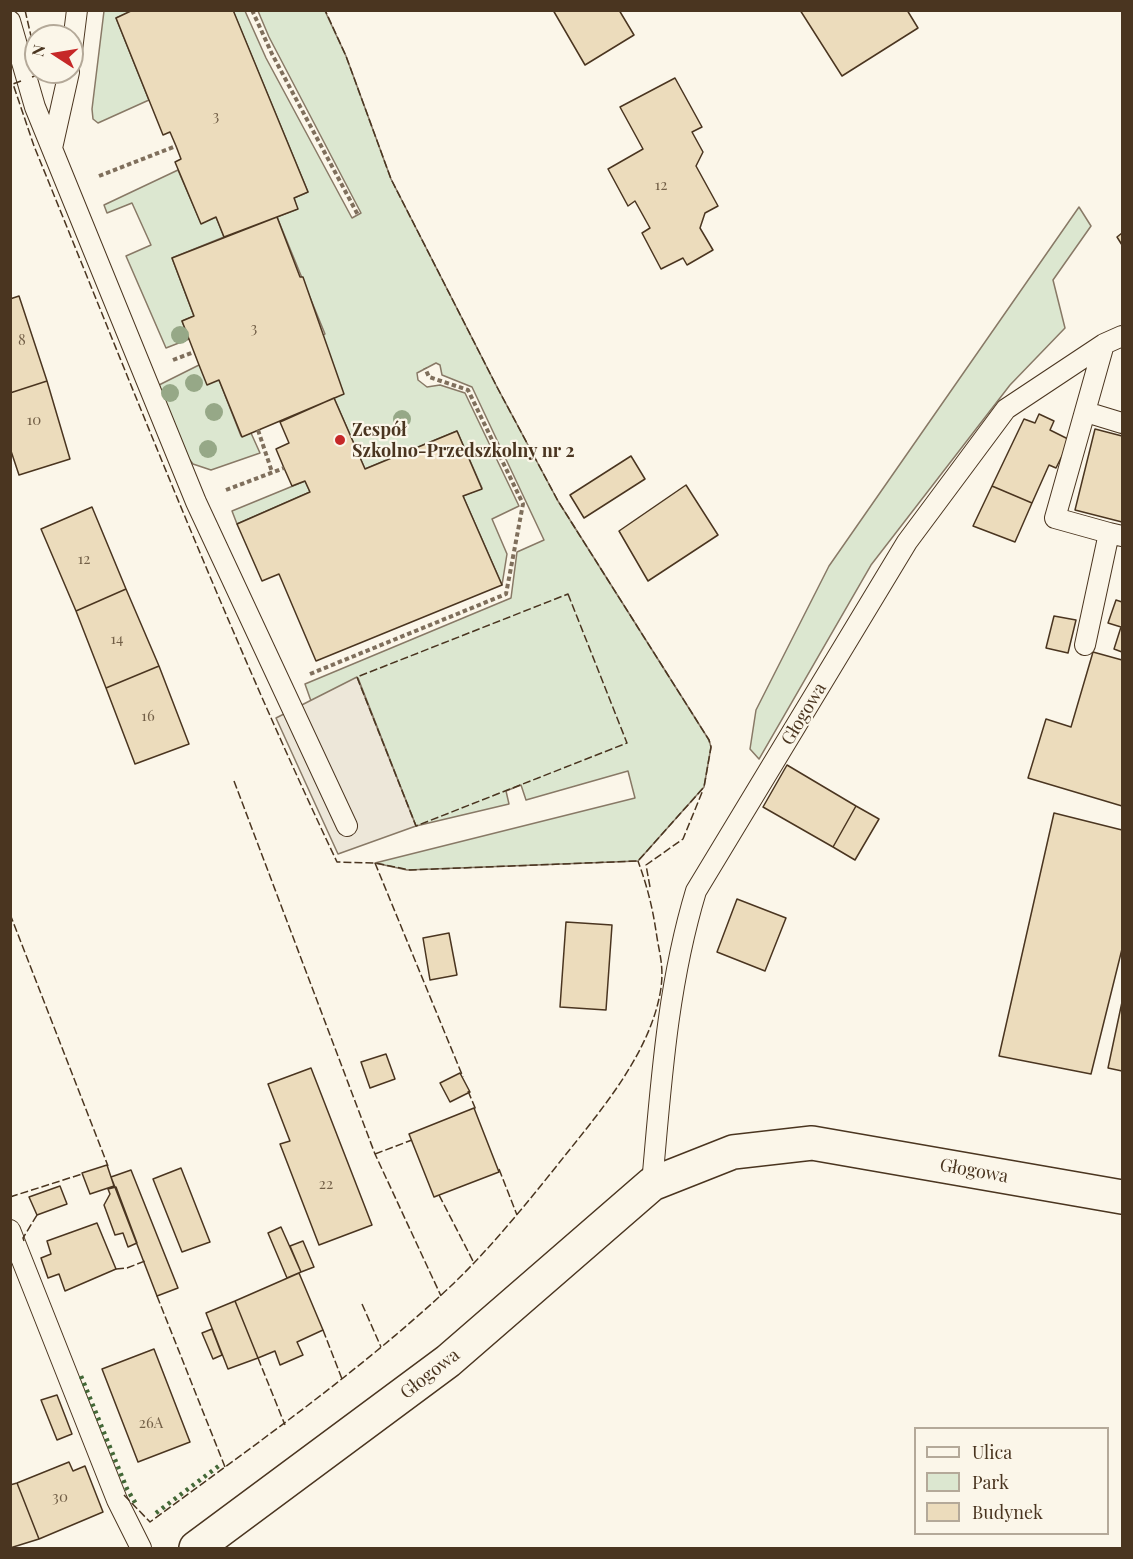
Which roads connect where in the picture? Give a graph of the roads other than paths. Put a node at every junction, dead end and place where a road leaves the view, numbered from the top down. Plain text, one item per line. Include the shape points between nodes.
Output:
1 (10, 21) edge
2 (66, 84) edge
3 (52, 148) junction
4 (1122, 336) edge
5 (1104, 344) junction
6 (1086, 412) junction
7 (1122, 423) edge
8 (1116, 534) edge
9 (1085, 645) dead end
10 (347, 826) dead end
11 (651, 1184) junction
12 (1122, 1197) edge
13 (10, 1230) edge
14 (141, 1548) edge
15 (196, 1548) edge

1 - 3 lane via 26,79
2 - 3 lane
3 - 10 lane via 196,502
4 - 5 lane, Głogowa
5 - 6 lane
5 - 11 lane, Głogowa via 1006,409 907,542 696,891 671,991
6 - 7 lane
6 - 8 lane via 1055,518
8 - 9 lane
11 - 12 street, Głogowa via 733,1152 812,1143
11 - 15 street, Głogowa via 448,1361
13 - 14 lane via 117,1500

